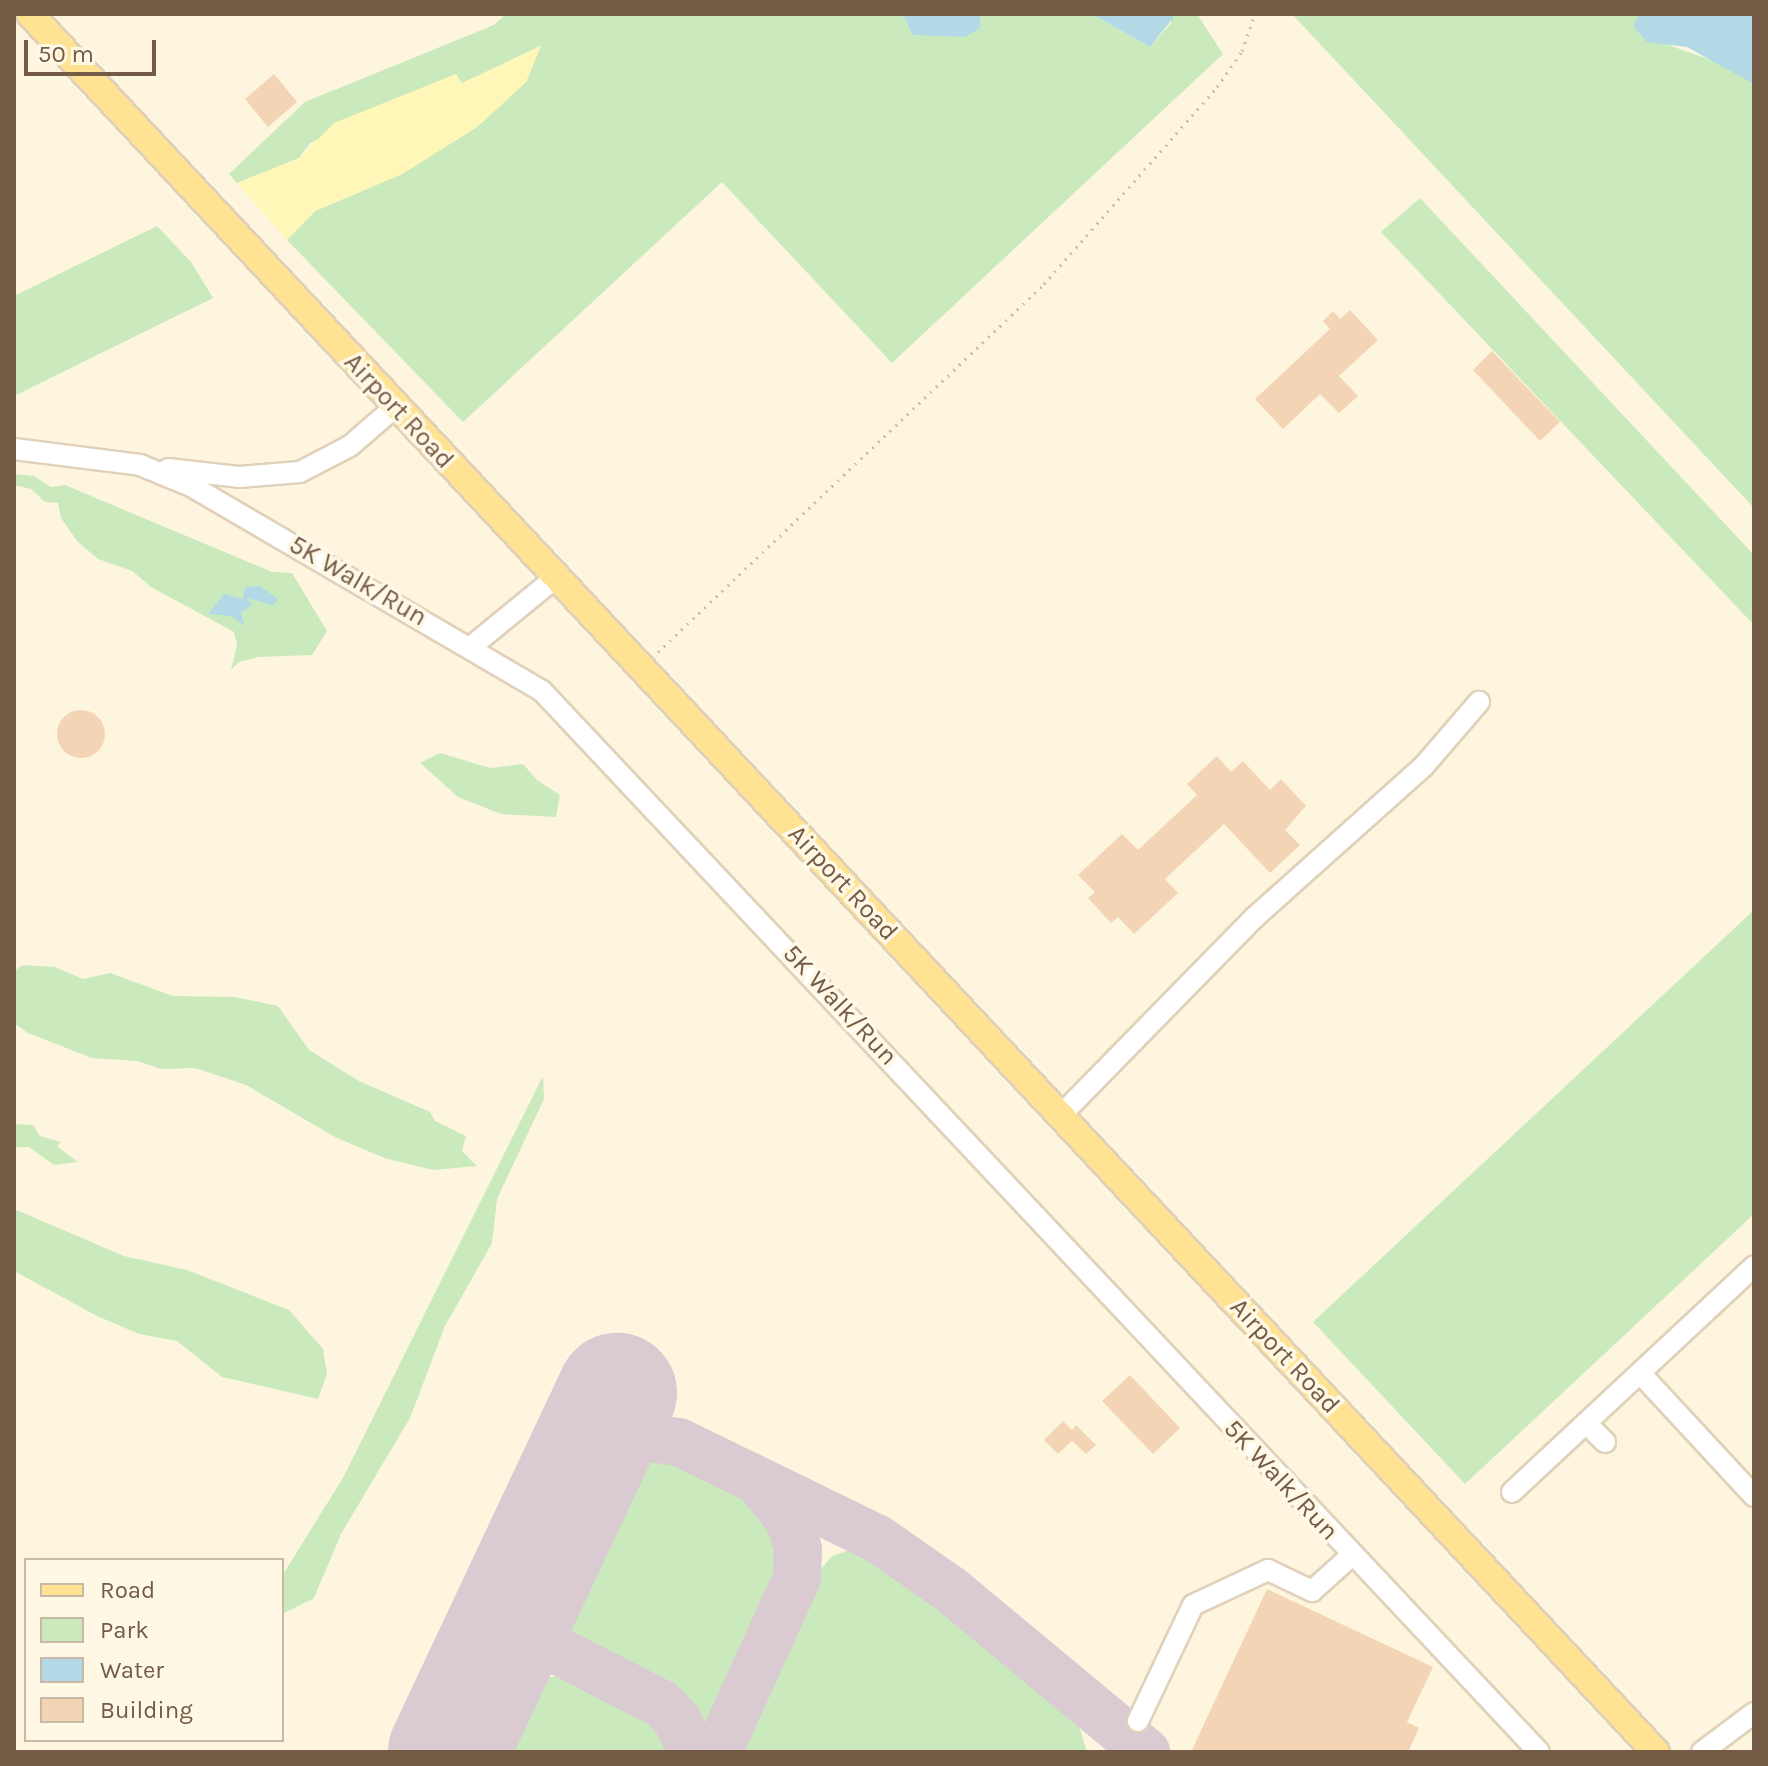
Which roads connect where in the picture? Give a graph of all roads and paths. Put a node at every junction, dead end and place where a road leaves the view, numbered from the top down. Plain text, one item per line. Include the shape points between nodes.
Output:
1 (1255, 14) edge
2 (37, 17) edge
3 (395, 407) junction
4 (14, 449) edge
5 (140, 465) junction
6 (555, 578) junction
7 (472, 646) junction
8 (641, 668) junction
9 (1479, 702) dead end
10 (1060, 1116) junction
11 (1754, 1266) edge
12 (1640, 1373) junction
13 (1586, 1423) junction
14 (1605, 1442) dead end
15 (1512, 1492) dead end
16 (1754, 1496) edge
17 (1351, 1556) junction
18 (1754, 1713) edge
19 (1138, 1721) dead end
20 (1539, 1752) edge
21 (1656, 1752) edge
22 (1702, 1752) edge

1 - 8 path via 1242,51 1217,87 1044,284
2 - 3 main road, Airport Road
3 - 5 lane via 338,455 290,474 239,477
3 - 6 main road, Airport Road
4 - 5 lane, 5K Walk/Run
5 - 7 lane, 5K Walk/Run via 213,497
6 - 7 lane
6 - 8 main road, Airport Road
7 - 17 lane, 5K Walk/Run via 525,678 570,717
8 - 10 main road, Airport Road
9 - 10 lane via 1423,767 1255,917
10 - 21 main road, Airport Road
11 - 12 lane
12 - 13 lane
12 - 16 lane
13 - 14 lane
13 - 15 lane
17 - 19 lane via 1312,1591 1268,1570 1193,1605
17 - 20 lane, 5K Walk/Run
18 - 22 lane

